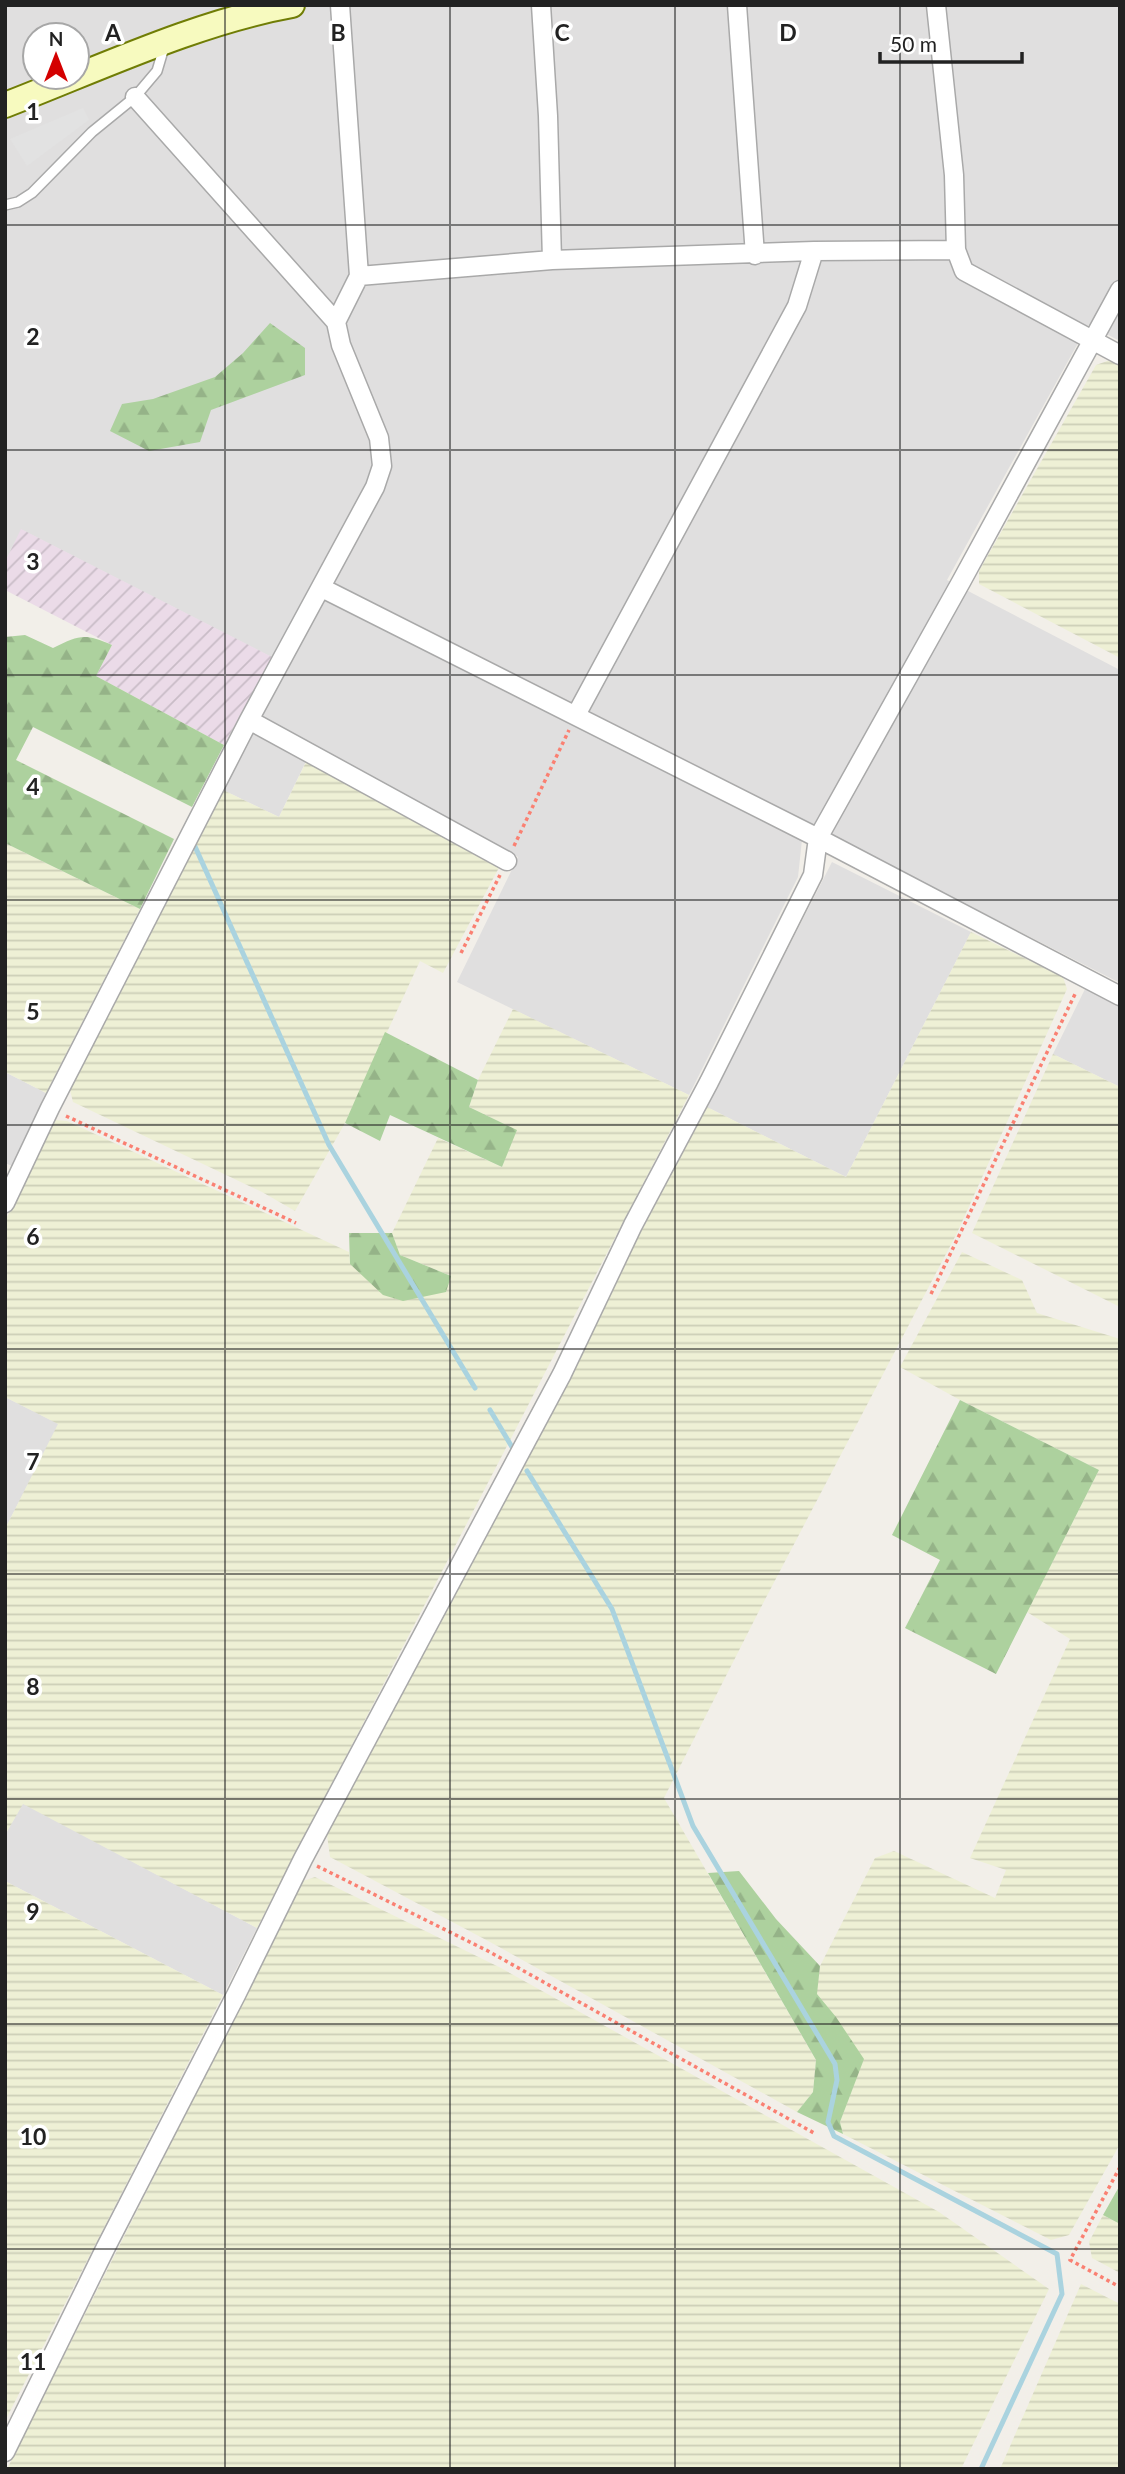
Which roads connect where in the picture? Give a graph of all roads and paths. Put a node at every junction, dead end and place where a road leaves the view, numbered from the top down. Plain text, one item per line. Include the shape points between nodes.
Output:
1 (292, 5) edge
2 (340, 5) edge
3 (541, 5) edge
4 (737, 5) edge
5 (936, 5) edge
6 (253, 8) edge
7 (165, 43) junction
8 (135, 97) junction
9 (5, 105) edge
10 (5, 205) edge
11 (956, 250) junction
12 (814, 251) junction
13 (755, 254) junction
14 (552, 260) junction
15 (359, 276) junction
16 (1120, 290) edge
17 (336, 322) junction
18 (1093, 342) junction
19 (1120, 355) edge
20 (322, 588) junction
21 (576, 715) junction
22 (249, 720) junction
23 (818, 838) junction
24 (507, 860) junction
25 (461, 953) dead end
26 (1083, 978) junction
27 (1120, 996) edge
28 (50, 1108) junction
29 (5, 1203) edge
30 (296, 1223) dead end
31 (931, 1294) dead end
32 (303, 1859) junction
33 (814, 2133) dead end
34 (1120, 2167) edge
35 (1120, 2287) edge
36 (5, 2452) edge

1 - 6 main road
2 - 15 street
3 - 14 street
4 - 13 street
5 - 11 street via 954,176
6 - 7 main road
7 - 8 lane via 157,71
7 - 9 main road
8 - 10 lane via 92,132 32,193
8 - 17 street
11 - 12 street
11 - 18 street via 964,271
12 - 13 street
12 - 21 street via 797,306
13 - 14 street
14 - 15 street
15 - 17 street
16 - 18 street
17 - 20 street via 379,438 383,466
18 - 19 street
18 - 23 street
20 - 21 street
20 - 22 street
21 - 23 street
21 - 24 path
22 - 24 street
22 - 28 street
23 - 26 street
23 - 32 street via 813,875 633,1225 562,1374
24 - 25 path
26 - 27 street
26 - 31 path
28 - 29 street
28 - 30 path
32 - 33 path via 488,1951
32 - 36 street
34 - 35 path via 1070,2260

